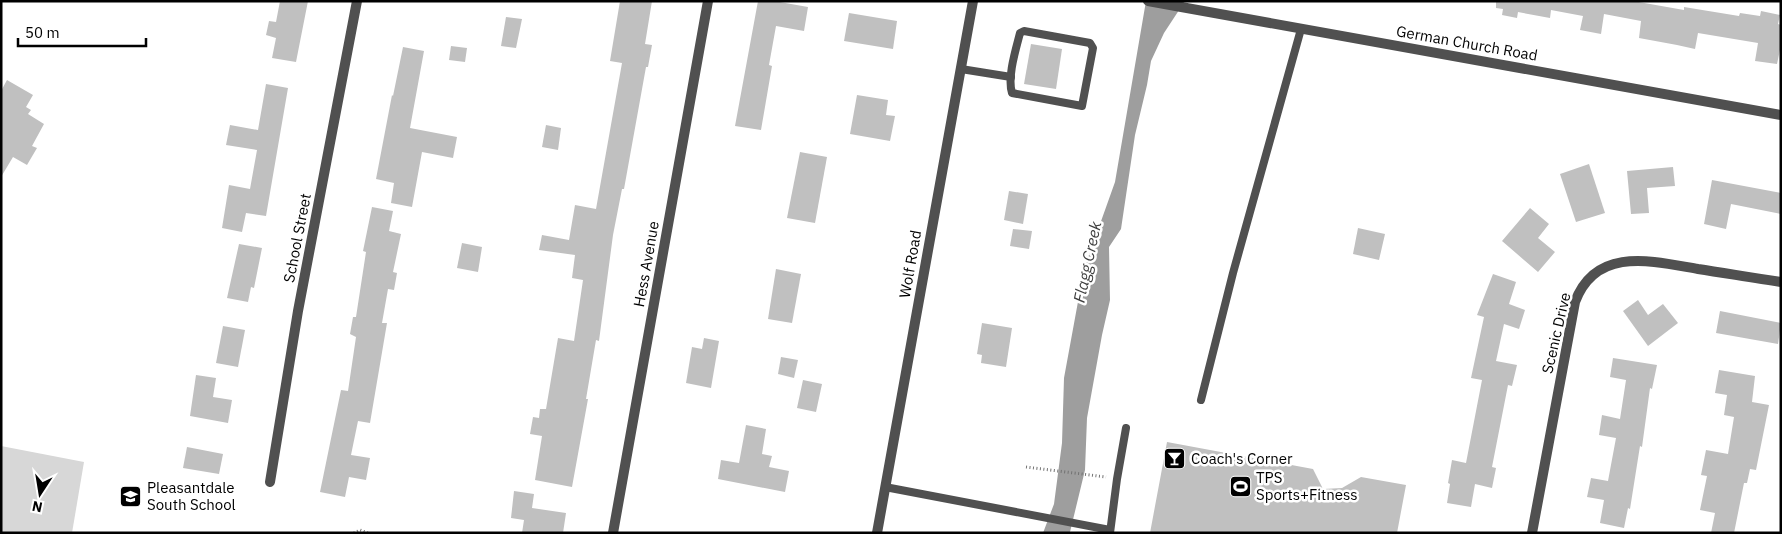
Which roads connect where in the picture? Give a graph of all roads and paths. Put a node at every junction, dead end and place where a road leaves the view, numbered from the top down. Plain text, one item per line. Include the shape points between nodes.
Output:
1 (357, 1) edge
2 (708, 1) edge
3 (973, 1) edge
4 (1148, 1) edge
5 (1301, 29) junction
6 (961, 69) junction
7 (1010, 82) junction
8 (1781, 115) edge
9 (1781, 282) edge
10 (1201, 400) dead end
11 (1126, 428) dead end
12 (1026, 467) dead end
13 (1117, 479) junction
14 (270, 482) dead end
15 (886, 487) junction
16 (1110, 531) edge
17 (354, 533) edge
18 (368, 533) edge
19 (613, 533) edge
20 (877, 533) edge
21 (1532, 533) edge

1 - 14 street, School Street via 298,311
2 - 19 street, Hess Avenue
3 - 6 street, Wolf Road
4 - 5 street, German Church Road
5 - 8 street, German Church Road
5 - 10 lane
6 - 7 lane
6 - 15 street, Wolf Road
7 - 7 lane via 1020,32 1090,43 1093,48 1082,106 1012,93
9 - 21 street, Scenic Drive via 1640,260 1616,263 1583,286 1575,302
11 - 13 lane
12 - 13 path
13 - 16 lane
15 - 16 lane
15 - 20 street, Wolf Road
17 - 18 path via 360,530

